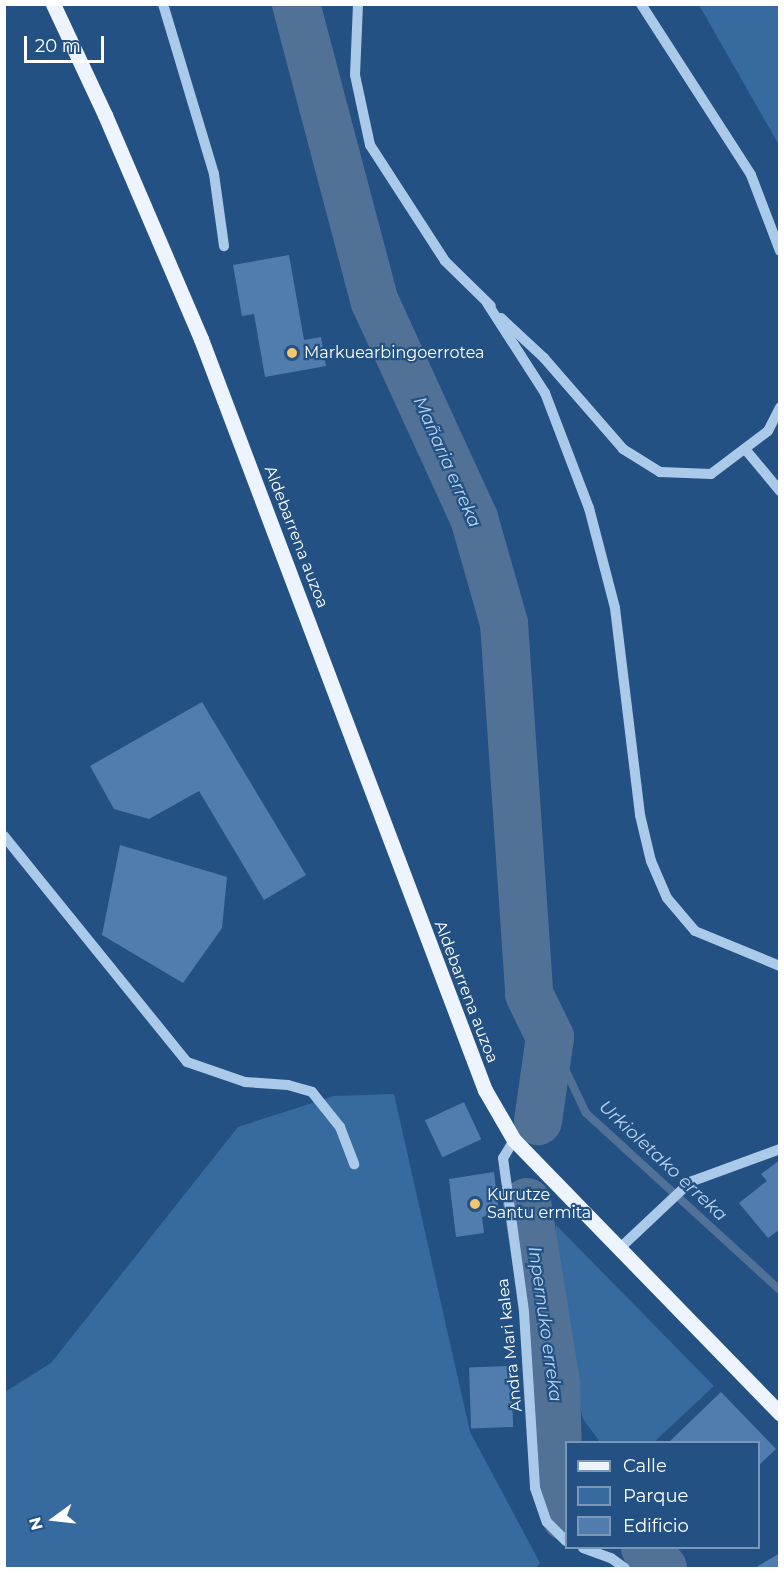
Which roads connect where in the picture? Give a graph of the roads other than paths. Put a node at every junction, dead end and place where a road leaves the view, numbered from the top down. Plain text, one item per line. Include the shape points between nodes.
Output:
1 (53, 4) edge
2 (163, 4) edge
3 (358, 4) edge
4 (641, 4) edge
5 (224, 246) dead end
6 (780, 251) edge
7 (487, 303) junction
8 (780, 407) edge
9 (745, 449) junction
10 (780, 491) edge
11 (4, 836) edge
12 (780, 966) edge
13 (514, 1140) junction
14 (780, 1149) edge
15 (354, 1164) dead end
16 (619, 1249) junction
17 (780, 1414) edge
18 (565, 1539) edge
19 (586, 1549) edge
20 (625, 1569) edge

1 - 13 main road, Aldebarrena auzoa via 201,339 485,1090
2 - 5 street via 214,174
3 - 7 street via 355,75 370,145 445,261
4 - 6 street via 751,175
7 - 9 street via 544,358 623,449 660,472 711,474
7 - 12 street via 544,393 590,508 615,609 640,815 651,861 667,898 695,931
8 - 9 street via 768,430
9 - 10 street
11 - 15 street via 187,1062 245,1082 288,1085 312,1092 340,1127
13 - 16 main road, Aldebarrena auzoa
13 - 18 street, Andra Mari kalea via 503,1158 524,1312 535,1488 547,1522
14 - 16 street via 690,1182
16 - 17 main road, Aldebarrena auzoa
19 - 20 street via 611,1558

